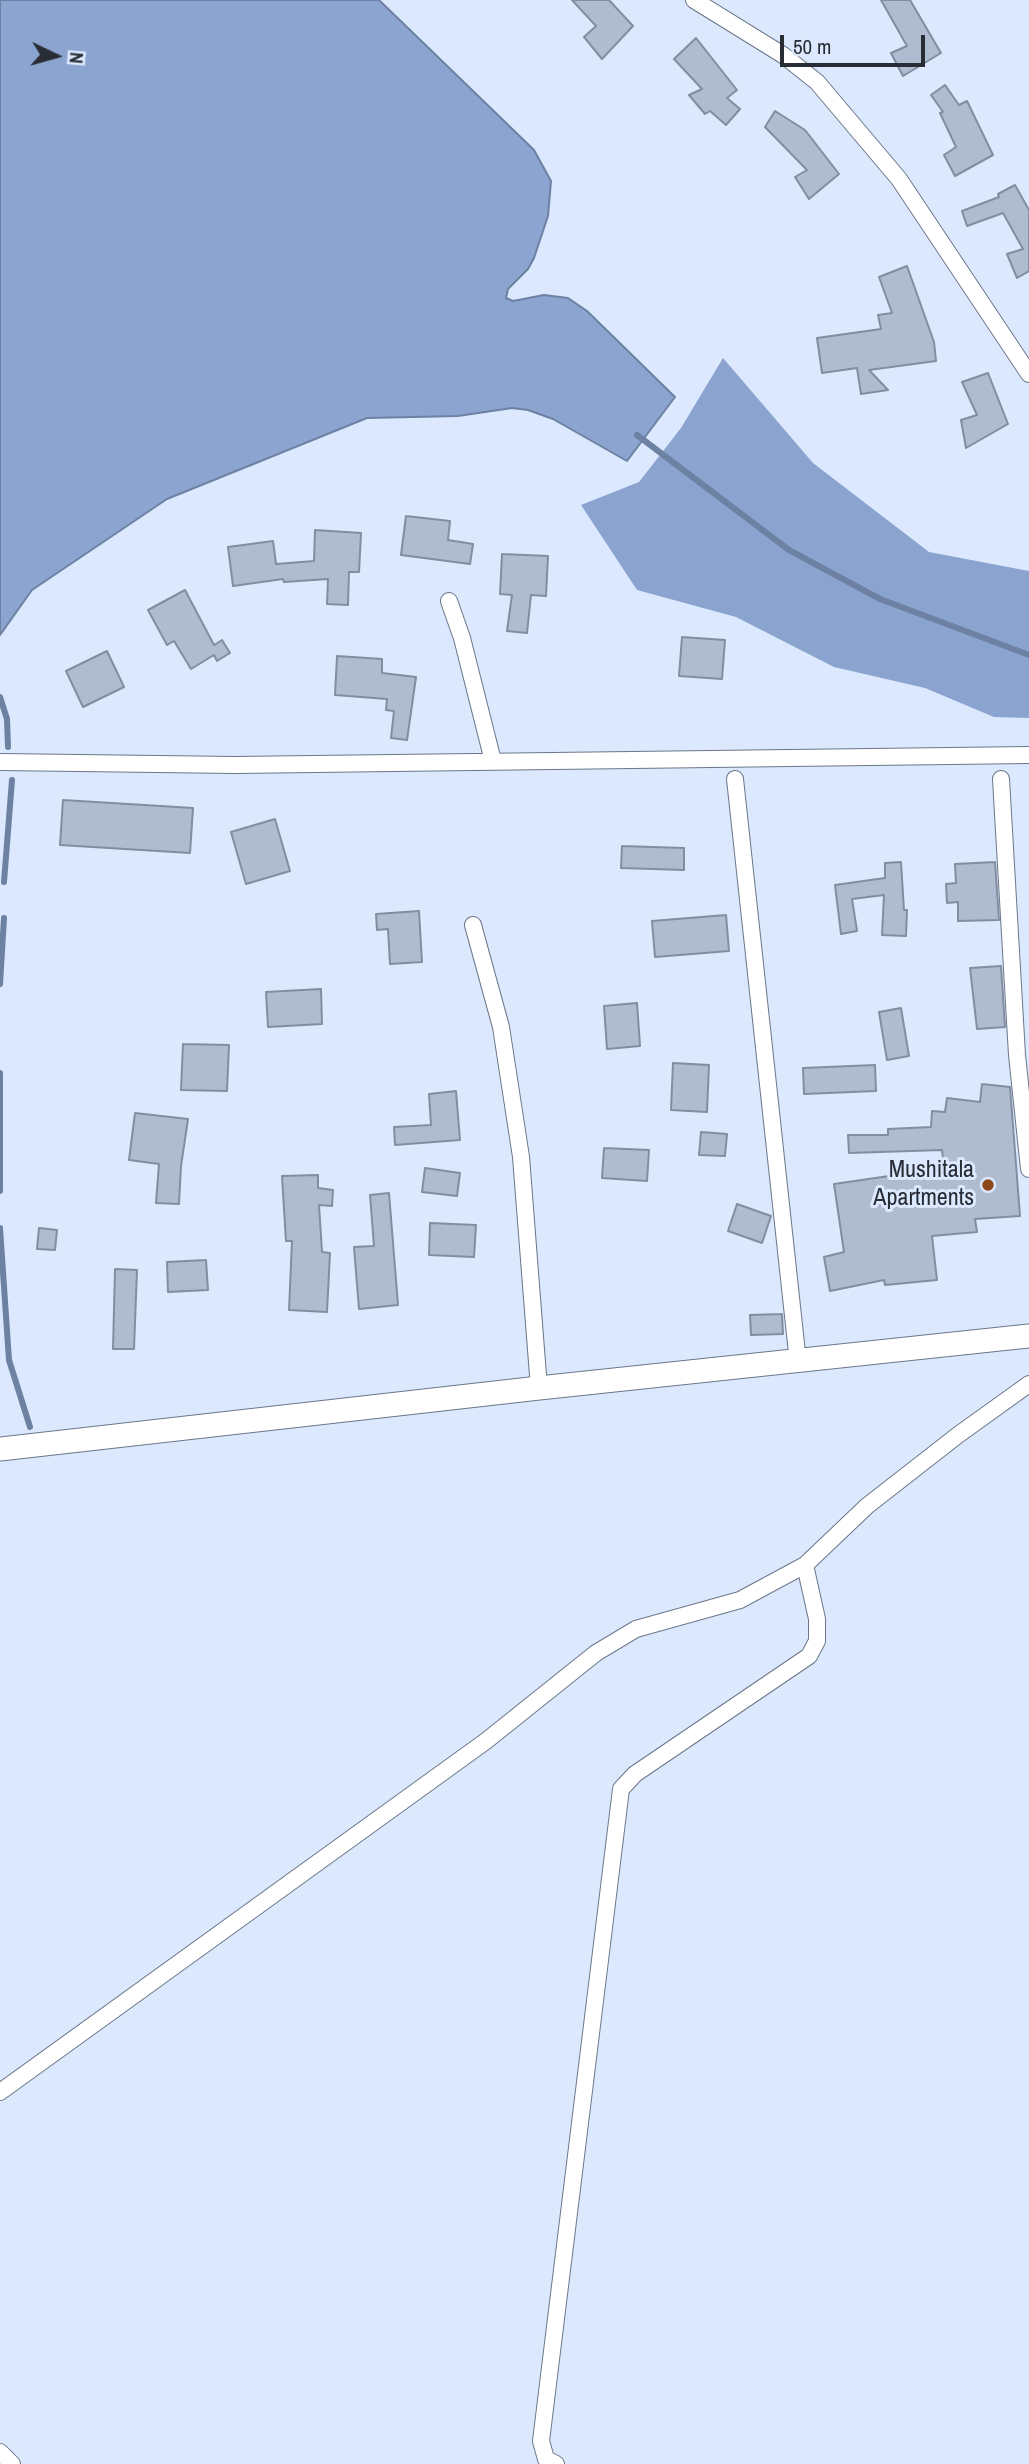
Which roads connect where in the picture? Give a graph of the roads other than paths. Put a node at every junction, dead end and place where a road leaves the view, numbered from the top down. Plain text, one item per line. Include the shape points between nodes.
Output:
1 (695, 0) edge
2 (1029, 374) edge
3 (449, 601) dead end
4 (1029, 755) edge
5 (493, 761) junction
6 (0, 762) edge
7 (735, 779) dead end
8 (1001, 779) dead end
9 (472, 925) dead end
10 (1029, 1169) edge
11 (1029, 1336) edge
12 (799, 1362) junction
13 (1029, 1384) edge
14 (539, 1388) junction
15 (0, 1449) edge
16 (805, 1565) junction
17 (0, 2092) edge
18 (0, 2452) edge
19 (12, 2464) edge
20 (556, 2464) edge

1 - 2 street via 817,82 899,179
3 - 5 street
4 - 5 street
5 - 6 street
7 - 12 street
8 - 10 street via 1017,1055
9 - 14 street via 501,1027 521,1157
11 - 12 main road
12 - 14 main road
13 - 16 street via 867,1506
14 - 15 main road
16 - 17 street via 740,1600 636,1629 596,1653 486,1741
16 - 20 street via 817,1619 817,1641 809,1656 621,1788 541,2441 546,2459
18 - 19 street

